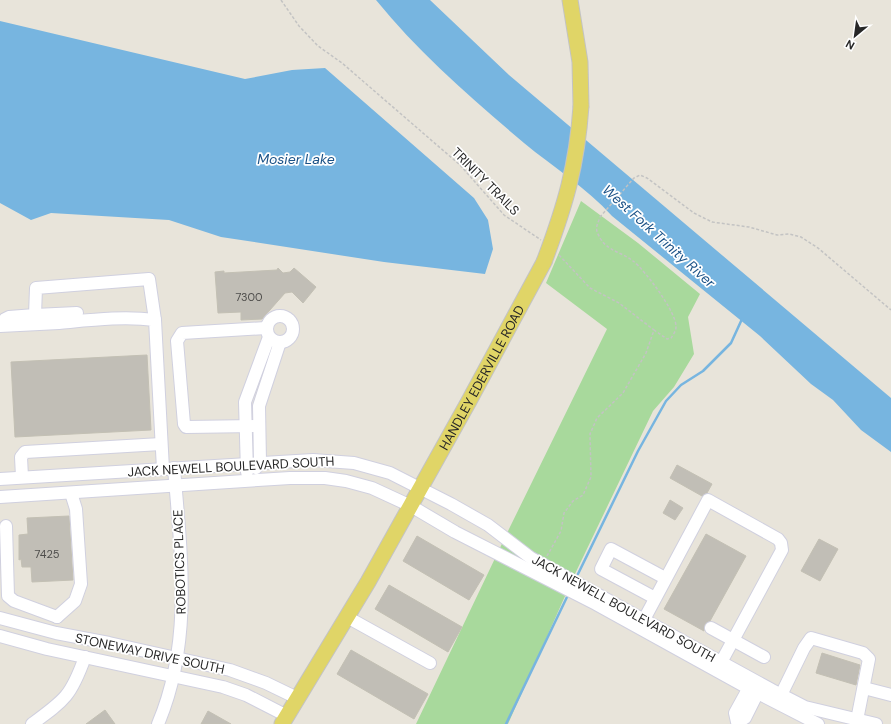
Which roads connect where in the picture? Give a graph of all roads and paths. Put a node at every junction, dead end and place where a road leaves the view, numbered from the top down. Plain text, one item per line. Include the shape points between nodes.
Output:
1 (281, 0) edge
2 (570, 0) edge
3 (545, 244) dead end
4 (549, 257) junction
5 (891, 310) edge
6 (64, 318) junction
7 (138, 318) junction
8 (34, 320) junction
9 (155, 320) junction
10 (1, 326) edge
11 (654, 330) junction
12 (272, 336) junction
13 (246, 426) junction
14 (259, 426) junction
15 (161, 444) junction
16 (260, 462) junction
17 (246, 464) junction
18 (168, 468) junction
19 (22, 477) junction
20 (0, 479) edge
21 (247, 481) junction
22 (175, 487) junction
23 (421, 488) junction
24 (71, 493) junction
25 (0, 497) edge
26 (411, 506) junction
27 (6, 526) dead end
28 (3, 548) edge
29 (543, 564) junction
30 (665, 578) junction
31 (655, 598) junction
32 (57, 617) junction
33 (347, 617) junction
34 (0, 618) edge
35 (641, 623) junction
36 (711, 628) dead end
37 (59, 634) junction
38 (0, 636) edge
39 (733, 640) junction
40 (85, 657) junction
41 (764, 657) dead end
42 (178, 658) junction
43 (430, 663) dead end
44 (719, 666) junction
45 (173, 676) junction
46 (756, 686) junction
47 (864, 688) junction
48 (781, 694) junction
49 (891, 695) edge
50 (296, 698) junction
51 (284, 720) edge
52 (857, 720) junction
53 (736, 723) edge
54 (32, 724) edge
55 (158, 724) edge
56 (818, 724) edge
57 (876, 724) edge

1 - 3 path, TRINITY TRAILS via 299,26 318,46 342,63 460,165 504,215
2 - 4 main road, HANDLEY EDERVILLE ROAD, bridge via 580,62 582,106 572,177
4 - 11 path via 590,288 619,303
4 - 23 main road, HANDLEY EDERVILLE ROAD
5 - 11 path via 824,253 801,237 777,235 749,227 712,222 694,213 648,178 640,175 634,178 596,224 599,237 610,249 633,261 644,272 674,318 676,327 671,338
6 - 7 street
6 - 7 street via 125,310
6 - 8 street
7 - 9 street
8 - 9 street, ROBOTICS PLACE via 36,288 149,278
8 - 10 street via 9,317
9 - 15 street, ROBOTICS PLACE
11 - 29 path via 646,353 623,393 597,418 590,434 591,477 584,495 573,501 564,513 561,531
12 - 13 street via 247,395
12 - 13 street via 182,333 178,337 186,427
12 - 14 street via 258,406
13 - 14 street
13 - 17 street
14 - 16 street
15 - 18 street, ROBOTICS PLACE
15 - 19 street via 25,452 21,457
16 - 17 street, JACK NEWELL BOULEVARD SOUTH
16 - 21 street
16 - 23 street, JACK NEWELL BOULEVARD SOUTH via 354,462 390,473
17 - 18 street, JACK NEWELL BOULEVARD SOUTH
17 - 21 street
18 - 19 street, JACK NEWELL BOULEVARD SOUTH
18 - 22 street, ROBOTICS PLACE
19 - 20 street, JACK NEWELL BOULEVARD SOUTH
21 - 22 street, JACK NEWELL BOULEVARD SOUTH
21 - 26 street, JACK NEWELL BOULEVARD SOUTH via 290,478 346,481 372,488
22 - 24 street, JACK NEWELL BOULEVARD SOUTH
22 - 42 street, ROBOTICS PLACE via 183,603
23 - 26 main road, HANDLEY EDERVILLE ROAD
23 - 29 street, JACK NEWELL BOULEVARD SOUTH via 488,525 531,558
24 - 25 street, JACK NEWELL BOULEVARD SOUTH
24 - 32 street via 76,509 81,584 76,601
26 - 33 main road, HANDLEY EDERVILLE ROAD
26 - 35 street, JACK NEWELL BOULEVARD SOUTH via 455,532
27 - 28 street
28 - 32 street via 8,596 14,601
29 - 35 street, JACK NEWELL BOULEVARD SOUTH
30 - 31 street
30 - 31 street via 611,549 601,569
30 - 39 street via 708,500 778,539 782,550
31 - 35 street
32 - 37 street
33 - 43 street
33 - 50 main road, HANDLEY EDERVILLE ROAD
34 - 37 street, STONEWAY DRIVE SOUTH
35 - 44 street, JACK NEWELL BOULEVARD SOUTH
36 - 39 street
37 - 42 street, STONEWAY DRIVE SOUTH
38 - 40 street, STONEWAY DRIVE SOUTH
39 - 41 street
39 - 44 street
40 - 45 street, STONEWAY DRIVE SOUTH
40 - 54 street via 75,685 61,703
42 - 45 street, ROBOTICS PLACE
42 - 50 street, STONEWAY DRIVE SOUTH via 230,670 266,683
44 - 46 street, JACK NEWELL BOULEVARD SOUTH
45 - 51 street, STONEWAY DRIVE SOUTH via 246,695
45 - 55 street, ROBOTICS PLACE
46 - 48 street, JACK NEWELL BOULEVARD SOUTH
46 - 53 street via 746,693 735,712
46 - 56 street, JACK NEWELL BOULEVARD SOUTH
47 - 48 street via 869,659 862,653 811,638
47 - 49 street
47 - 52 street
48 - 52 street, JACK NEWELL BOULEVARD SOUTH via 805,707
50 - 51 main road, HANDLEY EDERVILLE ROAD
52 - 57 street, JACK NEWELL BOULEVARD SOUTH

